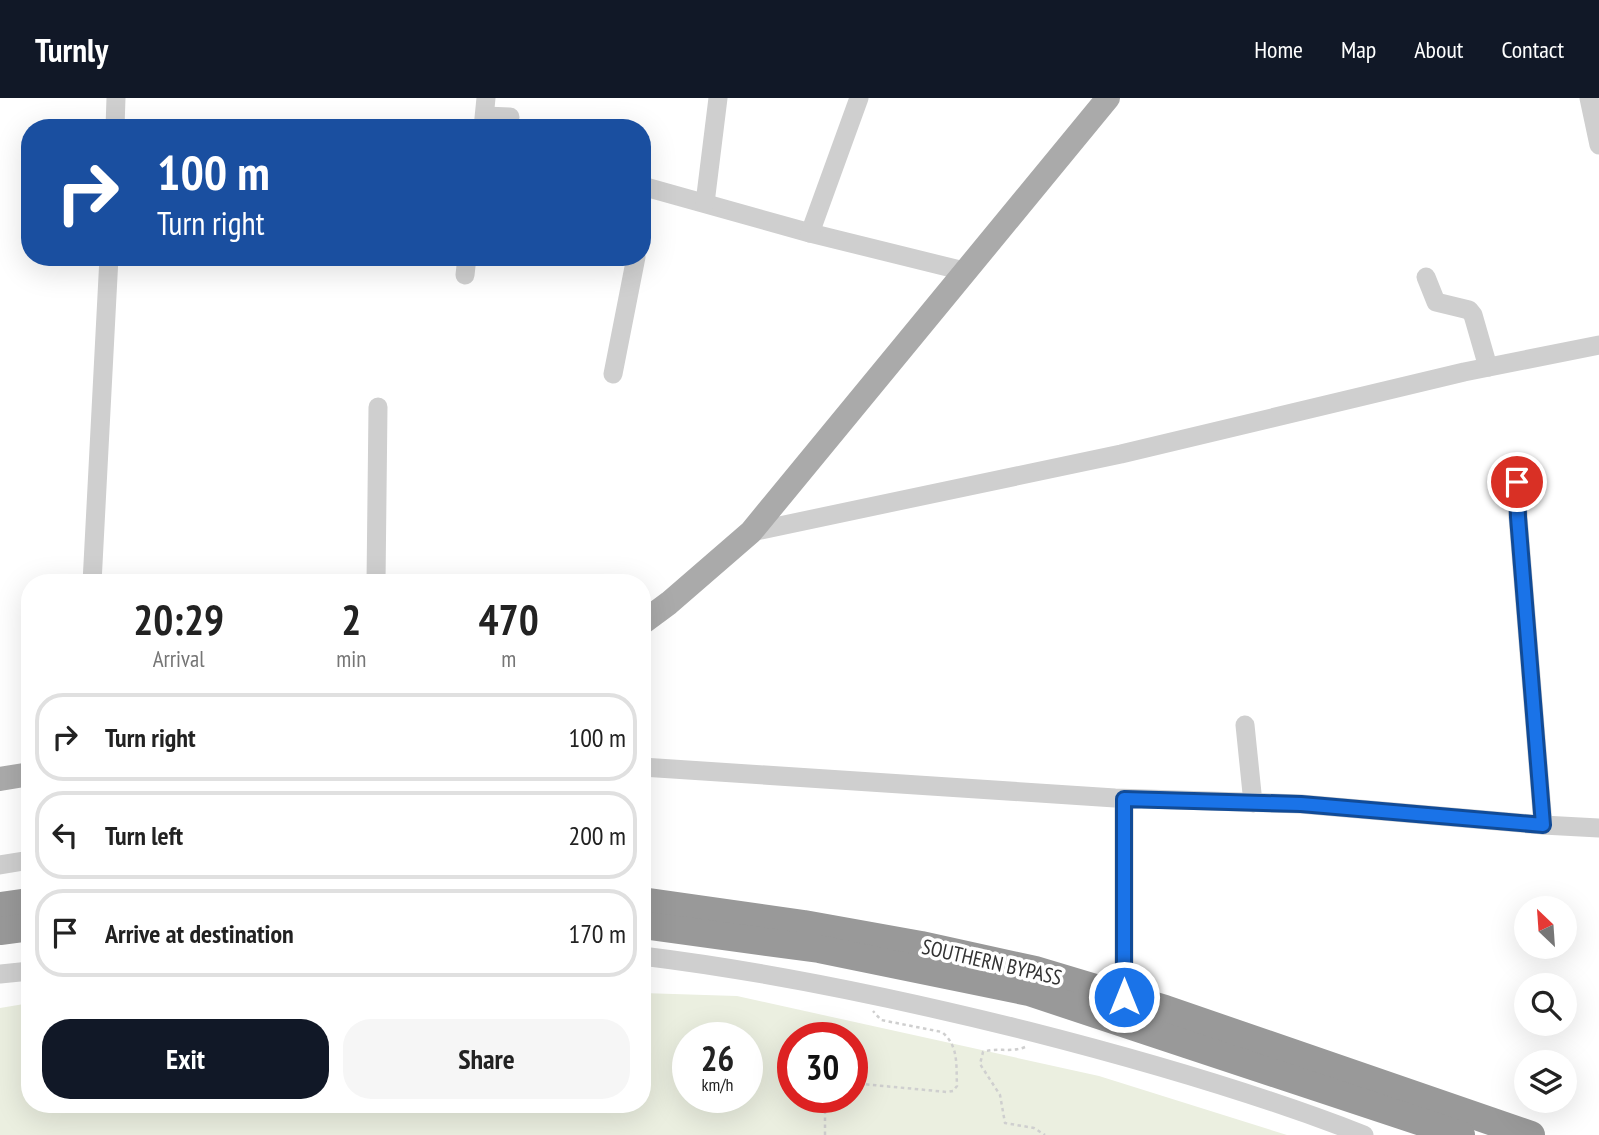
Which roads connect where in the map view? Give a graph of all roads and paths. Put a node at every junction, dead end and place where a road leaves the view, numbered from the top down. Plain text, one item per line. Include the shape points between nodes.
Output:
1 (116, 98) edge
2 (718, 98) edge
3 (859, 98) edge
4 (1108, 98) edge
5 (1589, 98) edge
6 (485, 114) edge
7 (510, 117) dead end
8 (115, 119) edge
9 (1599, 145) edge
10 (651, 188) edge
11 (705, 203) junction
12 (810, 233) junction
13 (109, 266) edge
14 (634, 266) edge
15 (964, 271) junction
16 (1426, 277) dead end
17 (1599, 345) edge
18 (1488, 367) junction
19 (614, 374) dead end
20 (378, 407) dead end
21 (1517, 482) dead end
22 (751, 532) junction
23 (92, 574) edge
24 (376, 574) edge
25 (651, 616) edge
26 (1245, 725) dead end
27 (651, 768) edge
28 (21, 776) edge
29 (0, 779) edge
30 (1124, 799) junction
31 (1253, 803) junction
32 (1543, 825) junction
33 (1599, 828) edge
34 (21, 862) edge
35 (0, 865) edge
36 (651, 902) edge
37 (21, 903) edge
38 (0, 905) edge
39 (651, 926) edge
40 (21, 928) edge
41 (0, 931) edge
42 (651, 957) edge
43 (21, 972) edge
44 (0, 974) edge
45 (863, 993) junction
46 (1124, 997) junction
47 (1046, 1036) junction
48 (868, 1085) edge
49 (825, 1113) edge
50 (825, 1135) edge
51 (1045, 1135) edge
52 (1364, 1135) edge
53 (1461, 1135) edge
54 (1531, 1135) edge

1 - 8 street
2 - 11 street
3 - 12 street
4 - 15 main road
5 - 9 street
6 - 7 street
10 - 11 street
11 - 12 street
12 - 15 street
13 - 23 street
14 - 19 street
15 - 22 main road
16 - 18 street via 1436,302 1464,308 1473,315
17 - 18 street
18 - 22 street via 1121,454
20 - 24 street
21 - 32 street
22 - 25 main road
26 - 31 street
27 - 30 street
28 - 29 main road
30 - 31 street
30 - 46 street
31 - 32 street
32 - 33 street
34 - 35 street
36 - 46 highway, SOUTHERN BYPASS via 921,945 1035,970
37 - 38 highway
39 - 53 highway, SOUTHERN BYPASS via 819,949 1029,992
40 - 41 highway
42 - 45 street
43 - 44 street
45 - 47 street
45 - 48 path via 881,1020 942,1032 956,1052 957,1086 953,1091
46 - 54 highway, SOUTHERN BYPASS
47 - 51 path via 1018,1050 983,1052 980,1064 1000,1096 1005,1123 1034,1128
47 - 52 street via 1243,1091
49 - 50 path

